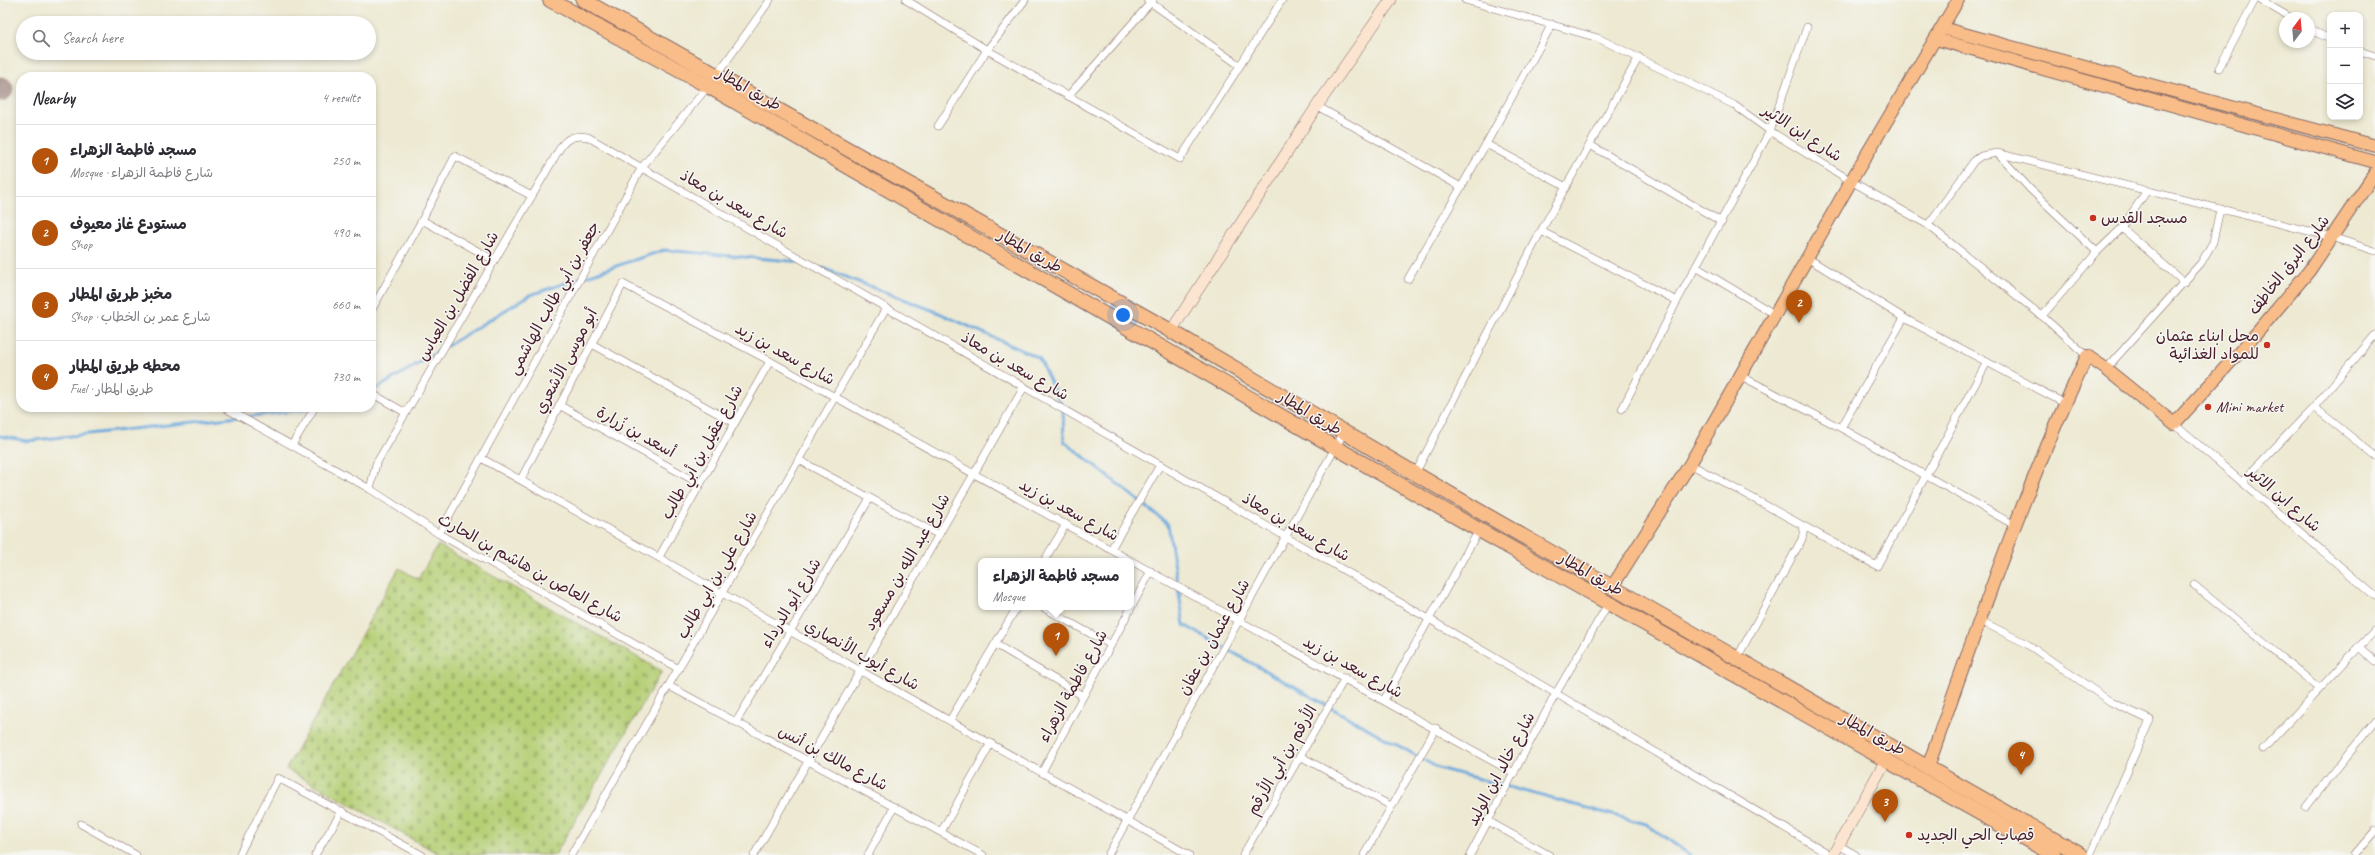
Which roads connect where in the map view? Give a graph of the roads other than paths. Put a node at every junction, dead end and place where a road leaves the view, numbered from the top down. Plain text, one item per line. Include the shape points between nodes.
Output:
1 (550, 0) edge
2 (583, 0) edge
3 (770, 0) edge
4 (906, 0) edge
5 (1025, 0) edge
6 (1282, 0) edge
7 (1391, 0) edge
8 (1465, 0) edge
9 (1958, 0) edge
10 (2255, 0) edge
11 (2260, 0) edge
12 (1150, 1) edge
13 (2281, 12) edge
14 (1552, 24) junction
15 (1807, 26) dead end
16 (2315, 32) edge
17 (1939, 34) junction
18 (2327, 38) edge
19 (987, 50) junction
20 (2363, 52) edge
21 (2375, 56) edge
22 (1639, 57) junction
23 (1239, 65) junction
24 (2219, 68) dead end
25 (717, 74) junction
26 (708, 86) junction
27 (1068, 96) junction
28 (1317, 106) junction
29 (938, 126) dead end
30 (1770, 131) junction
31 (588, 137) joint
32 (1486, 144) junction
33 (1590, 145) junction
34 (2375, 146) edge
35 (1997, 154) junction
36 (2375, 162) edge
37 (642, 167) junction
38 (2375, 173) edge
39 (1851, 181) junction
40 (1461, 187) junction
41 (1566, 187) junction
42 (2146, 192) junction
43 (532, 196) junction
44 (2220, 209) junction
45 (422, 220) junction
46 (1722, 222) junction
47 (1928, 225) junction
48 (2122, 228) junction
49 (1542, 231) junction
50 (2332, 237) junction
51 (2375, 251) edge
52 (2097, 252) junction
53 (1809, 259) junction
54 (494, 260) junction
55 (1696, 267) junction
56 (1408, 279) dead end
57 (2185, 283) junction
58 (651, 298) joint
59 (376, 302) edge
60 (1677, 302) junction
61 (886, 308) junction
62 (1776, 315) junction
63 (2042, 316) junction
64 (1904, 318) junction
65 (1171, 331) junction
66 (2375, 335) edge
67 (592, 344) junction
68 (2087, 356) junction
69 (770, 361) junction
70 (1987, 362) junction
71 (2106, 369) junction
72 (1741, 376) junction
73 (1024, 387) junction
74 (376, 396) edge
75 (835, 397) junction
76 (2064, 403) junction
77 (559, 405) junction
78 (2314, 407) junction
79 (1622, 409) dead end
80 (232, 412) edge
81 (312, 412) edge
82 (406, 413) junction
83 (734, 422) junction
84 (2174, 424) junction
85 (1841, 428) junction
86 (1344, 432) junction
87 (292, 445) junction
88 (1336, 448) junction
89 (2375, 456) edge
90 (481, 458) junction
91 (799, 460) junction
92 (1690, 464) junction
93 (1160, 465) junction
94 (974, 474) junction
95 (1415, 474) junction
96 (1925, 474) junction
97 (520, 479) junction
98 (2242, 482) junction
99 (700, 484) junction
100 (370, 488) junction
101 (870, 498) junction
102 (1066, 524) junction
103 (2016, 526) junction
104 (1804, 528) junction
105 (1479, 530) junction
106 (439, 534) junction
107 (939, 535) junction
108 (1286, 537) junction
109 (1111, 549) junction
110 (659, 557) junction
111 (1046, 558) edge
112 (1127, 558) edge
113 (1134, 562) edge
114 (1151, 571) junction
115 (2194, 585) dead end
116 (1612, 587) junction
117 (722, 593) junction
118 (2375, 596) edge
119 (1134, 602) edge
120 (1605, 602) junction
121 (1015, 610) edge
122 (1047, 610) edge
123 (1130, 610) edge
124 (1429, 619) junction
125 (1239, 620) junction
126 (1980, 620) junction
127 (2375, 630) edge
128 (790, 631) junction
129 (995, 644) junction
130 (1111, 645) junction
131 (2360, 648) junction
132 (1736, 658) junction
133 (2375, 661) edge
134 (679, 669) junction
135 (861, 670) junction
136 (1345, 678) junction
137 (669, 686) junction
138 (2318, 688) junction
139 (1555, 695) junction
140 (1083, 696) junction
141 (1384, 700) junction
142 (950, 720) junction
143 (2375, 721) edge
144 (736, 722) junction
145 (1436, 728) junction
146 (991, 743) junction
147 (2263, 749) dead end
148 (1300, 756) junction
149 (1909, 756) junction
150 (1886, 760) junction
151 (809, 761) junction
152 (1928, 767) junction
153 (1902, 769) junction
154 (1042, 772) junction
155 (1514, 773) junction
156 (1392, 806) junction
157 (894, 807) junction
158 (2306, 807) dead end
159 (342, 811) junction
160 (1127, 820) junction
161 (1488, 822) junction
162 (81, 824) dead end
163 (2375, 831) edge
164 (941, 832) junction
165 (1838, 845) junction
166 (410, 852) edge
167 (136, 855) edge
168 (239, 855) edge
169 (315, 855) edge
170 (422, 855) edge
171 (571, 855) edge
172 (754, 855) edge
173 (868, 855) edge
174 (983, 855) edge
175 (1108, 855) edge
176 (1189, 855) edge
177 (1243, 855) edge
178 (1364, 855) edge
179 (1470, 855) edge
180 (1548, 855) edge
181 (1832, 855) edge
182 (1856, 855) edge
183 (2054, 855) edge
184 (2081, 855) edge
185 (2090, 855) edge
186 (2354, 855) edge

1 - 26 highway, طريق المطار
2 - 25 highway, طريق المطار
3 - 25 street, جعفر بن أبي طالب الهاشمي
4 - 19 street
5 - 19 street
6 - 23 street
7 - 28 main road
8 - 14 street, شارع ابن الاثير
9 - 17 main road
10 - 24 street
11 - 13 street
12 - 23 street
12 - 27 street
14 - 22 street, شارع ابن الاثير via 1598,38
14 - 32 street
15 - 30 street
16 - 18 street
17 - 34 main road
17 - 36 main road
17 - 39 main road
19 - 27 street
19 - 29 street
20 - 21 street
22 - 30 street, شارع ابن الاثير via 1734,105
22 - 33 street
23 - 27 street via 1180,159
25 - 26 street, جعفر بن أبي طالب الهاشمي
25 - 65 highway, طريق المطار
26 - 37 street, جعفر بن أبي طالب الهاشمي
26 - 88 highway, طريق المطار
28 - 40 street
28 - 65 main road
30 - 39 street, شارع ابن الاثير
30 - 46 street
31 - 37 street, شارع سعد بن معاذ
31 - 43 street, شارع الفضل بن العباس via 579,135 564,141
32 - 40 street
32 - 41 street
33 - 41 street
33 - 46 street
35 - 42 street
35 - 47 street via 1981,156 1974,161
35 - 52 street
37 - 61 street, شارع سعد بن معاذ
37 - 90 street, جعفر بن أبي طالب الهاشمي
38 - 50 main road, شارع البرق الخاطف
39 - 47 street, شارع ابن الاثير
39 - 53 main road
40 - 56 street
41 - 49 street
42 - 44 street
42 - 48 street
43 - 45 street via 455,156
43 - 54 street, شارع الفضل بن العباس
44 - 50 street
44 - 57 street via 2213,242
45 - 54 street
45 - 59 street
46 - 55 street
47 - 63 street, شارع ابن الاثير
48 - 52 street
48 - 57 street
49 - 60 street
49 - 95 street
50 - 51 street
50 - 84 main road, شارع البرق الخاطف via 2309,271 2256,334
52 - 63 street
53 - 62 main road
53 - 64 street
54 - 82 street, شارع الفضل بن العباس
55 - 60 street
55 - 62 street
57 - 71 street
58 - 67 street, أبو موسى الأشعري via 623,284
58 - 69 street, شارع سعد بن زيد
60 - 79 street
61 - 73 street, شارع سعد بن معاذ
61 - 75 street, شارع علي بن ابي طالب
62 - 72 main road
63 - 68 street, شارع ابن الاثير
64 - 70 street
64 - 85 street
65 - 86 highway, طريق المطار
66 - 78 street
67 - 77 street, أبو موسى الأشعري
67 - 83 street
68 - 71 main road
68 - 76 main road
69 - 75 street, شارع سعد بن زيد
69 - 83 street, شارع عقيل بن أبي طالب
70 - 76 street
70 - 96 street
71 - 84 main road
72 - 85 street
72 - 92 main road
73 - 93 street, شارع سعد بن معاذ
73 - 94 street, شارع عبد الله بن مسعود
74 - 82 street
75 - 91 street, شارع علي بن ابي طالب
75 - 94 street, شارع سعد بن زيد
76 - 103 main road
77 - 97 street, أبو موسى الأشعري
77 - 99 street, أسعد بن زُرارة
78 - 89 street
78 - 98 street
80 - 87 street, شارع العاص بن هاشم بن الحارث
81 - 87 street
82 - 100 street, شارع الفضل بن العباس via 376,464
83 - 99 street, شارع عقيل بن أبي طالب
84 - 98 street, شارع ابن الاثير
85 - 96 street
86 - 88 street, شارع عثمان بن عفان
86 - 95 highway, طريق المطار
87 - 100 street, شارع العاص بن هاشم بن الحارث
88 - 105 highway, طريق المطار
88 - 108 street, شارع عثمان بن عفان
90 - 97 street, شارع أيوب الأنصاري
90 - 106 street, جعفر بن أبي طالب الهاشمي
91 - 101 street
91 - 117 street, شارع علي بن ابي طالب
92 - 104 street
92 - 116 main road
93 - 108 street, شارع سعد بن معاذ
93 - 109 street
94 - 102 street, شارع سعد بن زيد
94 - 107 street, شارع عبد الله بن مسعود
95 - 116 highway, طريق المطار
96 - 103 street
96 - 104 street via 1876,566
97 - 110 street, شارع أيوب الأنصاري
98 - 118 street, شارع ابن الاثير
99 - 110 street, شارع عقيل بن أبي طالب
100 - 106 street, شارع العاص بن هاشم بن الحارث
101 - 107 street
101 - 128 street, شارع أبو الدرداء
102 - 109 street, شارع سعد بن زيد
102 - 111 street
103 - 126 main road
104 - 132 street via 1802,539
105 - 120 highway, طريق المطار
105 - 124 street
106 - 134 street, شارع العاص بن هاشم بن الحارث
107 - 135 street, شارع عبد الله بن مسعود
108 - 124 street, شارع سعد بن معاذ
108 - 125 street, شارع عثمان بن عفان
109 - 112 street, شارع سعد بن زيد
110 - 117 street, شارع أيوب الأنصاري
113 - 114 street, شارع سعد بن زيد
114 - 119 street, شارع فاطمة الزهراء
114 - 125 street, شارع سعد بن زيد
115 - 138 street
116 - 120 highway
116 - 120 highway via 1619,598
116 - 132 highway, طريق المطار
117 - 128 street, شارع أيوب الأنصاري
117 - 134 street, شارع علي بن ابي طالب
120 - 139 street, شارع خالد ابن الوليد
120 - 150 highway, طريق المطار
121 - 129 street
122 - 130 street
123 - 130 street, شارع فاطمة الزهراء
124 - 139 street, شارع سعد بن معاذ
124 - 141 street
125 - 136 street, شارع سعد بن زيد
125 - 160 street, شارع عثمان بن عفان
126 - 152 main road
126 - 185 street via 2027,644 2111,702 2150,720
127 - 131 street
128 - 135 street, شارع أيوب الأنصاري
128 - 144 street, شارع أبو الدرداء
129 - 140 street
129 - 142 street
130 - 140 street, شارع فاطمة الزهراء
131 - 133 street
131 - 138 street
132 - 149 highway, طريق المطار
134 - 137 street, شارع علي بن ابي طالب
135 - 142 street, شارع أيوب الأنصاري
135 - 151 street, شارع عبد الله بن مسعود
136 - 141 street, شارع سعد بن زيد
136 - 148 street, الأرقم بن أبي الأرقم
137 - 144 street, شارع مالك بن أنس
137 - 171 street, شارع علي بن ابي طالب
138 - 147 street
139 - 155 street, شارع خالد ابن الوليد
139 - 181 street, شارع سعد بن معاذ
140 - 154 street, شارع فاطمة الزهراء
141 - 145 street, شارع سعد بن زيد
142 - 146 street, شارع أيوب الأنصاري
143 - 158 street
144 - 151 street, شارع مالك بن أنس
145 - 155 street, شارع سعد بن زيد
145 - 156 street
146 - 154 street, شارع أيوب الأنصاري
146 - 164 street
148 - 156 street
148 - 177 street, الأرقم بن أبي الأرقم
149 - 152 highway, طريق المطار
149 - 153 highway
150 - 153 highway, طريق المطار
150 - 165 main road
151 - 157 street, شارع مالك بن أنس
151 - 172 street, شارع عبد الله بن مسعود
152 - 184 highway, طريق المطار
153 - 183 highway, طريق المطار
154 - 160 street, شارع أيوب الأنصاري
155 - 161 street, شارع خالد ابن الوليد
156 - 178 street
157 - 164 street, شارع مالك بن أنس
157 - 173 street
159 - 166 street
159 - 168 street via 278,778
159 - 169 street
160 - 175 street, شارع عثمان بن عفان
160 - 176 street, شارع أيوب الأنصاري
161 - 179 street, شارع خالد ابن الوليد
161 - 180 street
162 - 167 street
163 - 186 street
164 - 174 street, شارع مالك بن أنس
165 - 181 main road
165 - 182 street
166 - 170 street

